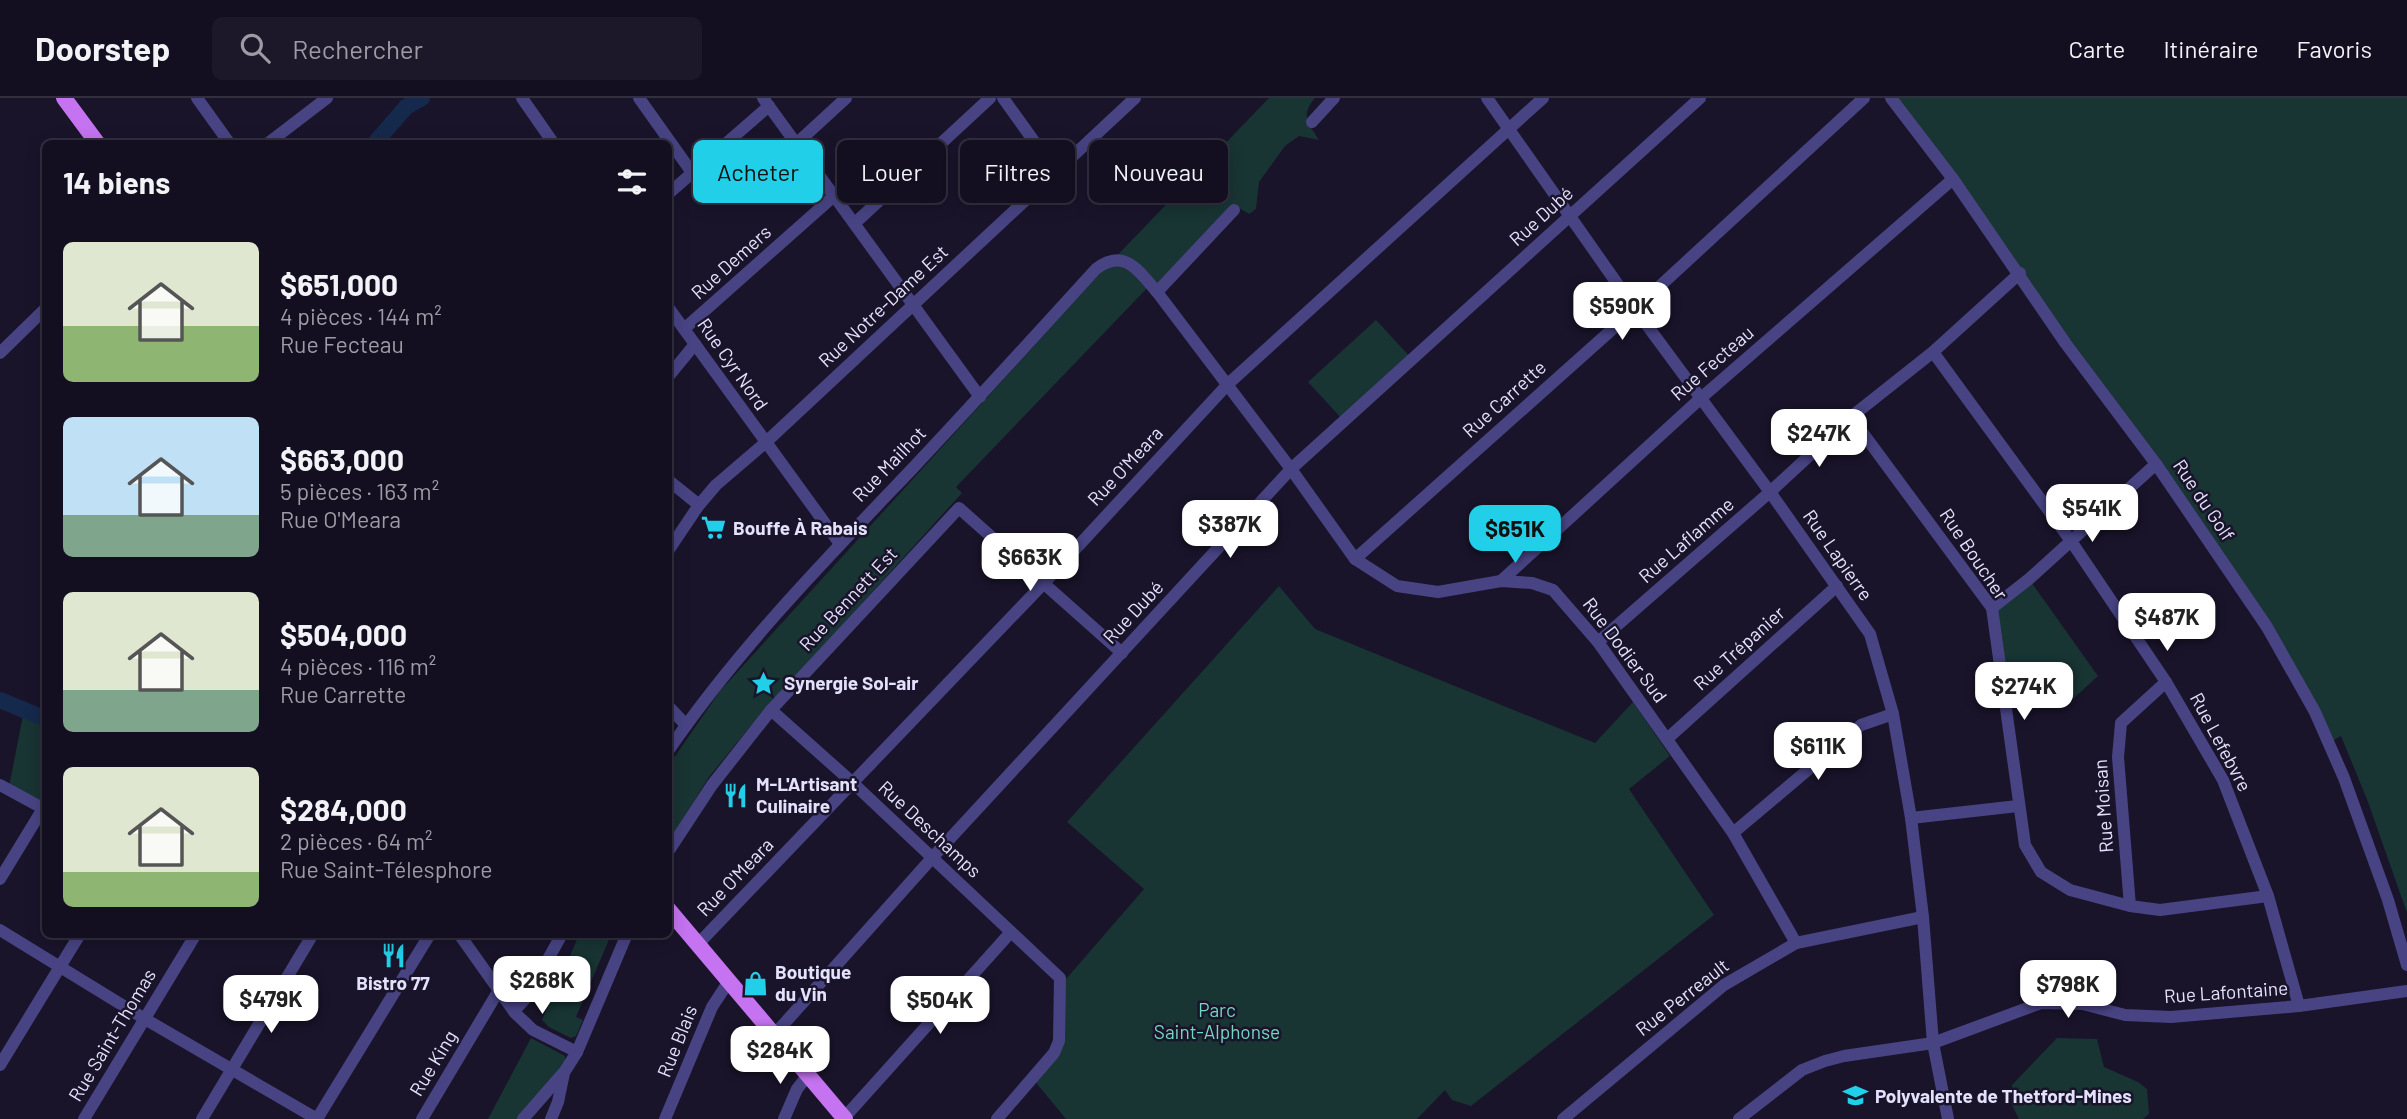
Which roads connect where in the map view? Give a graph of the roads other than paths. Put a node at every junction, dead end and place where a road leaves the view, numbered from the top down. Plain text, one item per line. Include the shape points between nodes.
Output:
1 (64, 98) edge
2 (197, 98) edge
3 (327, 98) edge
4 (522, 98) edge
5 (639, 98) edge
6 (846, 98) edge
7 (990, 98) edge
8 (1003, 98) edge
9 (1135, 98) edge
10 (1334, 98) edge
11 (1487, 98) edge
12 (1543, 98) edge
13 (1700, 98) edge
14 (1864, 98) edge
15 (1892, 98) edge
16 (766, 102) edge
17 (1312, 122) dead end
18 (1509, 129) junction
19 (95, 140) edge
20 (227, 140) edge
21 (272, 140) edge
22 (551, 140) edge
23 (669, 140) edge
24 (727, 140) edge
25 (793, 140) edge
26 (800, 140) edge
27 (1033, 140) edge
28 (672, 144) edge
29 (1075, 154) edge
30 (693, 174) joint
31 (1953, 179) junction
32 (823, 181) edge
33 (672, 191) edge
34 (834, 196) junction
35 (1022, 203) edge
36 (1234, 210) dead end
37 (1569, 216) junction
38 (855, 223) junction
39 (2020, 273) junction
40 (1157, 292) junction
41 (912, 305) junction
42 (1635, 309) junction
43 (42, 312) edge
44 (672, 312) edge
45 (684, 329) junction
46 (695, 344) junction
47 (1933, 352) junction
48 (0, 353) edge
49 (672, 372) edge
50 (1228, 384) junction
51 (980, 397) junction
52 (1700, 398) junction
53 (1851, 417) junction
54 (765, 443) junction
55 (2156, 464) junction
56 (1291, 469) junction
57 (672, 483) edge
58 (1770, 492) junction
59 (699, 505) junction
60 (2071, 541) junction
61 (840, 544) junction
62 (672, 545) edge
63 (1355, 559) junction
64 (1501, 581) junction
65 (1044, 583) junction
66 (1837, 586) junction
67 (1992, 608) junction
68 (1598, 642) junction
69 (1122, 653) junction
70 (2166, 681) junction
71 (672, 710) edge
72 (771, 710) junction
73 (1893, 713) junction
74 (686, 725) junction
75 (1667, 738) junction
76 (672, 745) edge
77 (853, 783) junction
78 (0, 785) edge
79 (2018, 806) junction
80 (42, 809) edge
81 (42, 813) edge
82 (1911, 818) junction
83 (1733, 833) junction
84 (672, 846) edge
85 (932, 858) junction
86 (0, 879) edge
87 (2268, 896) junction
88 (2130, 906) junction
89 (672, 913) edge
90 (1923, 917) junction
91 (0, 930) edge
92 (1011, 932) junction
93 (78, 938) edge
94 (194, 938) edge
95 (311, 938) edge
96 (428, 938) edge
97 (462, 938) edge
98 (560, 938) edge
99 (624, 938) edge
100 (699, 943) junction
101 (1796, 943) junction
102 (2407, 965) edge
103 (60, 966) junction
104 (729, 981) junction
105 (499, 990) junction
106 (2407, 991) edge
107 (2299, 1006) junction
108 (514, 1011) junction
109 (145, 1018) junction
110 (774, 1035) junction
111 (1933, 1043) junction
112 (577, 1052) junction
113 (0, 1065) edge
114 (231, 1069) junction
115 (565, 1071) junction
116 (808, 1075) junction
117 (84, 1119) edge
118 (202, 1119) edge
119 (317, 1119) edge
120 (422, 1119) edge
121 (523, 1119) edge
122 (551, 1119) edge
123 (665, 1119) edge
124 (784, 1119) edge
125 (844, 1119) edge
126 (997, 1119) edge
127 (1563, 1119) edge
128 (1739, 1119) edge
129 (1948, 1119) edge

1 - 19 main road
2 - 20 street
3 - 21 street
4 - 22 street
5 - 23 street
6 - 26 street
7 - 38 street
8 - 27 street
9 - 29 street, Rue Notre-Dame Est
10 - 17 street
11 - 18 street, Rue Lapierre
12 - 18 street, Rue O'Meara
13 - 37 street, Rue Dubé
14 - 42 street, Rue Carrette
15 - 31 street, Rue du Golf
16 - 24 street
16 - 25 street
18 - 37 street, Rue Lapierre
18 - 50 street, Rue O'Meara
28 - 30 street
30 - 33 street
31 - 39 street, Rue du Golf
31 - 52 street, Rue Fecteau
32 - 34 street
34 - 38 street
34 - 45 street, Rue Demers
35 - 41 street, Rue Notre-Dame Est
36 - 40 street
37 - 42 street, Rue Lapierre
37 - 56 street, Rue Dubé
38 - 41 street
39 - 47 street, Rue Laflamme
39 - 55 street, Rue du Golf via 2066,344
40 - 50 street, Rue Dodier Sud
40 - 51 street, Rue Mailhot via 1126,261 1105,262
41 - 51 street
41 - 54 street, Rue Notre-Dame Est
42 - 52 street, Rue Lapierre
42 - 63 street, Rue Carrette
43 - 48 street
44 - 45 street, Rue Cyr Nord
45 - 46 street, Rue Cyr Nord
46 - 49 street
46 - 54 street, Rue Cyr Nord
47 - 53 street, Rue Laflamme
47 - 60 street, Rue Lefebvre
50 - 56 street, Rue Dodier Sud
50 - 65 street, Rue O'Meara
51 - 61 street, Rue Mailhot
52 - 58 street, Rue Lapierre
52 - 64 street, Rue Fecteau
53 - 58 street, Rue Laflamme
53 - 67 street, Rue Boucher
54 - 59 street, Rue Notre-Dame Est
54 - 61 street, Rue Cyr Nord
55 - 60 street
55 - 102 street, Rue du Golf via 2267,628 2315,712 2362,825
56 - 63 street, Rue Dodier Sud
56 - 69 street, Rue Dubé
57 - 59 street
58 - 66 street, Rue Lapierre
58 - 68 street, Rue Laflamme
59 - 62 street, Rue Notre-Dame Est
60 - 67 street
60 - 70 street, Rue Lefebvre
61 - 74 street, Rue Mailhot via 722,677
63 - 64 street, Rue Dodier Sud via 1397,586 1438,592
64 - 68 street, Rue Dodier Sud via 1553,590
65 - 69 street
65 - 72 street, Rue Bennett Est via 959,508
65 - 77 street, Rue O'Meara
66 - 73 street, Rue Lapierre via 1870,634
66 - 75 street, Rue Trépanier
67 - 79 street, Rue Boucher
68 - 75 street, Rue Dodier Sud
69 - 85 street, Rue Dubé
70 - 87 street, Rue Lefebvre via 2223,780
70 - 88 street, Rue Moisan via 2122,723 2118,757
71 - 74 street
72 - 77 street, Rue Deschamps
72 - 84 street, Rue Bennett Est via 712,785
73 - 82 street, Rue Lapierre
73 - 83 street via 1861,724
74 - 76 street, Rue Mailhot
75 - 83 street, Rue Dodier Sud
77 - 85 street, Rue Deschamps
77 - 100 street, Rue O'Meara
78 - 80 street
79 - 82 street
79 - 88 street, Rue Boucher via 2025,845 2041,872 2070,890
81 - 86 street
82 - 90 street, Rue Lapierre
83 - 101 street, Rue Dodier Sud
85 - 92 street, Rue Deschamps
85 - 110 street, Rue Dubé
87 - 88 street, Rue Boucher via 2160,911
87 - 107 street, Rue Lefebvre
89 - 100 main road
90 - 101 street, Rue Perreault
90 - 111 street, Rue Lapierre
91 - 103 street
92 - 125 street
92 - 126 street, Rue Deschamps via 1060,978 1059,1041 1054,1053
93 - 103 street
94 - 109 street, Rue Saint-Thomas
95 - 114 street
96 - 119 street
97 - 105 street
98 - 108 street via 527,997
99 - 112 street
100 - 104 main road
101 - 127 street, Rue Perreault via 1724,985
103 - 109 street
103 - 113 street
104 - 110 main road
104 - 123 street, Rue Blais via 712,1007
105 - 108 street
105 - 120 street, Rue King
106 - 107 street, Rue Lafontaine
107 - 111 street, Rue Lafontaine via 2171,1017 2125,1015 2083,1004 2040,1003
108 - 112 street via 533,1030
109 - 114 street
109 - 117 street, Rue Saint-Thomas
110 - 116 main road
111 - 128 street, Rue Lafontaine via 1844,1056 1802,1070
111 - 129 street, Rue Lapierre
112 - 115 street
114 - 118 street
114 - 119 street
115 - 121 street
115 - 122 street
116 - 124 street
116 - 125 main road

